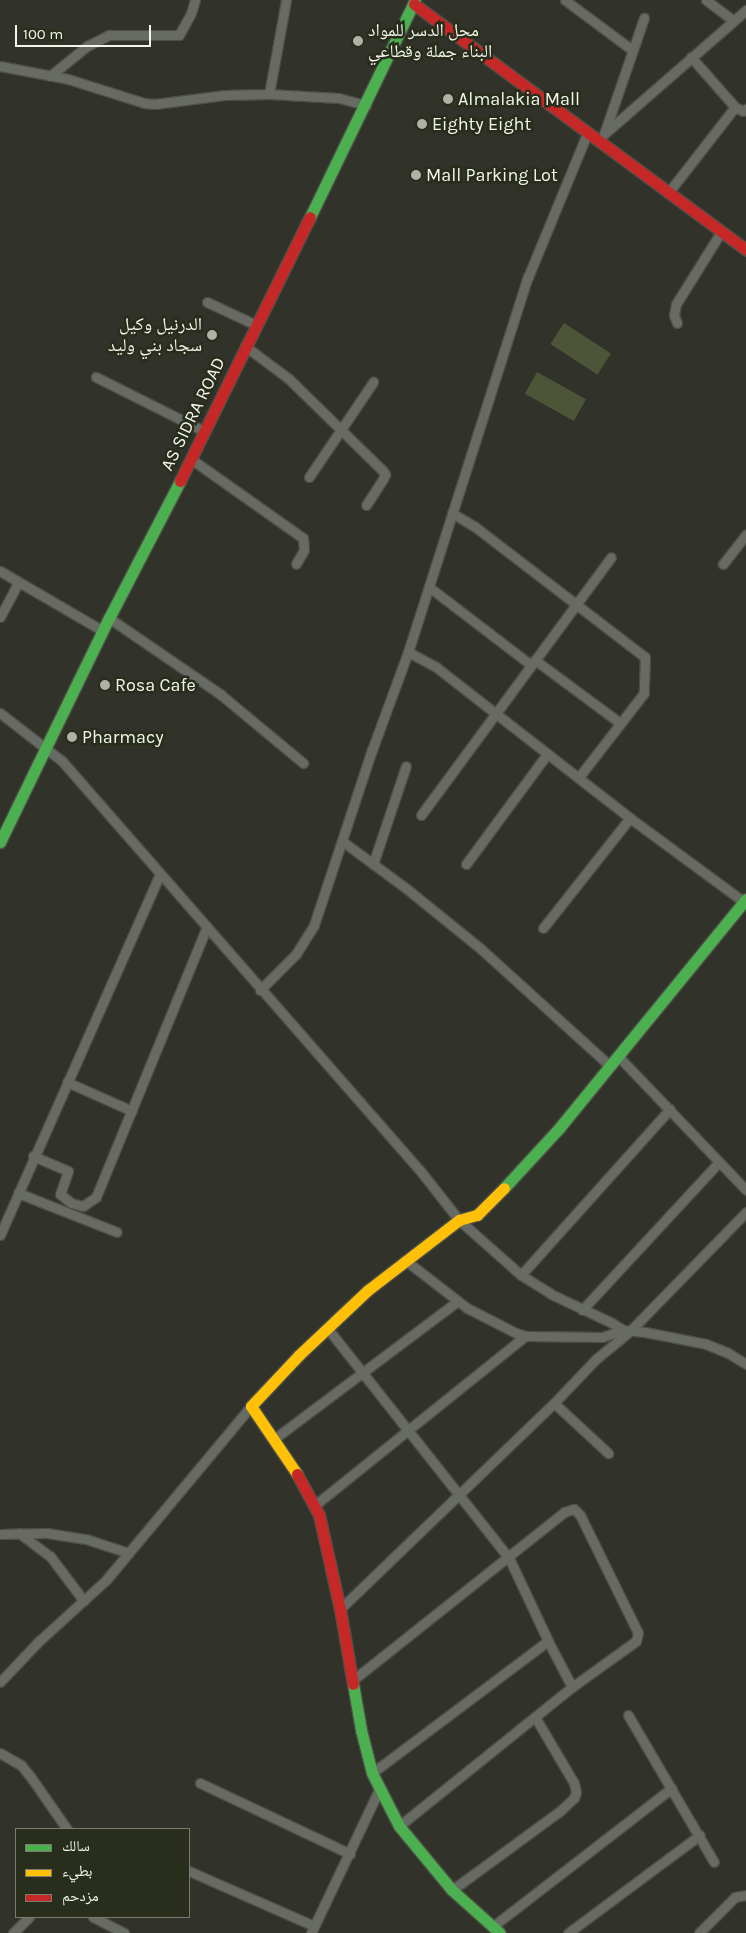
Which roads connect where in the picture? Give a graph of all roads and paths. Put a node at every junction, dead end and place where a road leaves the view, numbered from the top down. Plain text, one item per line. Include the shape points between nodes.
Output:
1 (195, 0) edge
2 (286, 0) edge
3 (565, 0) edge
4 (706, 0) edge
5 (414, 2) edge
6 (746, 10) edge
7 (644, 18) dead end
8 (733, 20) junction
9 (632, 50) junction
10 (691, 57) junction
11 (0, 66) edge
12 (50, 76) junction
13 (269, 94) junction
14 (366, 105) junction
15 (735, 108) junction
16 (746, 109) edge
17 (587, 134) junction
18 (601, 138) junction
19 (668, 193) junction
20 (721, 232) junction
21 (746, 250) edge
22 (207, 302) dead end
23 (677, 323) dead end
24 (256, 324) junction
25 (245, 346) junction
26 (96, 377) dead end
27 (373, 382) dead end
28 (339, 430) junction
29 (204, 431) junction
30 (191, 459) junction
31 (309, 477) dead end
32 (366, 505) dead end
33 (452, 514) junction
34 (746, 536) edge
35 (611, 557) dead end
36 (296, 564) dead end
37 (723, 564) dead end
38 (0, 571) edge
39 (18, 583) junction
40 (429, 587) junction
41 (576, 605) junction
42 (0, 617) edge
43 (109, 618) junction
44 (103, 631) junction
45 (408, 652) junction
46 (533, 663) junction
47 (0, 713) edge
48 (494, 714) junction
49 (620, 723) junction
50 (47, 747) junction
51 (547, 754) junction
52 (303, 763) dead end
53 (406, 766) dead end
54 (579, 777) junction
55 (421, 815) dead end
56 (630, 818) junction
57 (342, 841) junction
58 (0, 842) edge
59 (373, 864) junction
60 (466, 864) dead end
61 (160, 874) junction
62 (745, 900) edge
63 (207, 927) junction
64 (543, 928) dead end
65 (260, 990) junction
66 (618, 1056) junction
67 (610, 1066) junction
68 (68, 1082) junction
69 (670, 1109) junction
70 (132, 1111) junction
71 (33, 1156) junction
72 (718, 1162) junction
73 (746, 1190) edge
74 (18, 1193) junction
75 (746, 1212) edge
76 (459, 1220) junction
77 (117, 1232) dead end
78 (0, 1234) edge
79 (405, 1260) junction
80 (521, 1275) junction
81 (458, 1302) junction
82 (582, 1310) junction
83 (328, 1329) junction
84 (626, 1330) junction
85 (525, 1336) junction
86 (746, 1364) edge
87 (363, 1373) junction
88 (554, 1403) junction
89 (251, 1406) junction
90 (410, 1431) junction
91 (274, 1439) junction
92 (608, 1453) dead end
93 (458, 1494) junction
94 (315, 1505) junction
95 (19, 1532) junction
96 (0, 1534) edge
97 (130, 1552) junction
98 (509, 1558) junction
99 (84, 1602) junction
100 (340, 1609) junction
101 (548, 1641) junction
102 (353, 1680) junction
103 (0, 1682) edge
104 (572, 1687) junction
105 (628, 1715) dead end
106 (535, 1717) junction
107 (0, 1753) edge
108 (372, 1773) junction
109 (200, 1783) dead end
110 (672, 1788) junction
111 (380, 1790) junction
112 (399, 1826) junction
113 (66, 1828) edge
114 (700, 1836) junction
115 (350, 1854) junction
116 (714, 1862) dead end
117 (190, 1872) edge
118 (452, 1890) junction
119 (746, 1895) edge
120 (28, 1918) edge
121 (95, 1918) edge
122 (312, 1930) edge
123 (496, 1930) edge
124 (13, 1933) edge
125 (124, 1933) edge
126 (568, 1933) edge
127 (699, 1933) edge

1 - 12 street via 179,35 109,35 87,46
2 - 13 street
3 - 9 street
4 - 8 street
5 - 14 street, AS SIDRA ROAD
5 - 17 street
6 - 8 street
7 - 9 street
8 - 10 street
9 - 18 street
10 - 15 street
10 - 18 street
11 - 12 street
12 - 13 street via 134,101 156,104 224,95
13 - 14 street via 339,98
14 - 24 street, AS SIDRA ROAD
15 - 16 street
15 - 19 street
17 - 18 street
17 - 33 street via 528,277
18 - 19 street
19 - 20 street
20 - 21 street
20 - 23 street via 676,304 674,315
22 - 24 street
24 - 25 street, AS SIDRA ROAD
25 - 28 street via 278,370
25 - 29 street, AS SIDRA ROAD
26 - 29 street
27 - 28 street
28 - 31 street
28 - 32 street via 385,474
29 - 30 street, AS SIDRA ROAD
30 - 36 street via 303,538 304,550
30 - 43 street, AS SIDRA ROAD
33 - 40 street
33 - 41 street via 474,526
34 - 37 street
35 - 41 street
38 - 39 street
39 - 42 street
39 - 44 street
40 - 45 street
40 - 46 street
41 - 46 street
41 - 49 street via 645,657 644,692 638,704
43 - 44 street, AS SIDRA ROAD
43 - 52 street via 220,694
44 - 50 street, AS SIDRA ROAD
45 - 48 street via 436,667
45 - 57 street
46 - 48 street
46 - 49 street
47 - 50 street
48 - 51 street
48 - 55 street
49 - 54 street
50 - 58 street, AS SIDRA ROAD
50 - 61 street
51 - 54 street
51 - 60 street
53 - 59 street
54 - 56 street
56 - 62 street
56 - 64 street
57 - 59 street
57 - 65 street via 306,940
59 - 67 street via 481,949
61 - 63 street
61 - 68 street
62 - 66 street
63 - 65 street
63 - 70 street
65 - 76 street via 422,1173
66 - 67 street
66 - 69 street
67 - 76 street via 491,1202 478,1215
68 - 70 street
68 - 71 street
69 - 72 street
69 - 80 street
70 - 71 street via 96,1197 88,1204 79,1206 60,1194 68,1172
71 - 74 street
72 - 73 street
72 - 82 street
74 - 77 street
74 - 78 street
75 - 84 street
76 - 79 street
76 - 80 street
79 - 81 street
79 - 83 street
80 - 82 street
81 - 85 street
81 - 87 street
82 - 84 street
83 - 87 street
83 - 89 street
84 - 85 street via 602,1337
84 - 86 street via 706,1344
84 - 88 street
85 - 90 street
87 - 90 street
87 - 91 street
88 - 92 street
88 - 93 street
89 - 91 street
89 - 97 street
90 - 93 street
90 - 94 street
91 - 94 street
93 - 98 street
93 - 100 street
94 - 100 street
95 - 96 street
95 - 97 street via 86,1539
95 - 99 street via 50,1556
97 - 99 street
98 - 101 street
98 - 102 street
98 - 104 street via 564,1512 575,1510 638,1633 636,1641
99 - 103 street
100 - 102 street
101 - 104 street
101 - 108 street
102 - 108 street
104 - 106 street
105 - 110 street
106 - 112 street
106 - 118 street via 574,1783 574,1798
107 - 113 street via 21,1765
108 - 111 street
109 - 115 street
110 - 114 street
110 - 123 street
111 - 112 street
111 - 115 street
112 - 118 street
114 - 116 street
114 - 126 street
115 - 122 street
117 - 122 street
118 - 123 street
119 - 127 street via 735,1896
120 - 124 street
121 - 125 street

